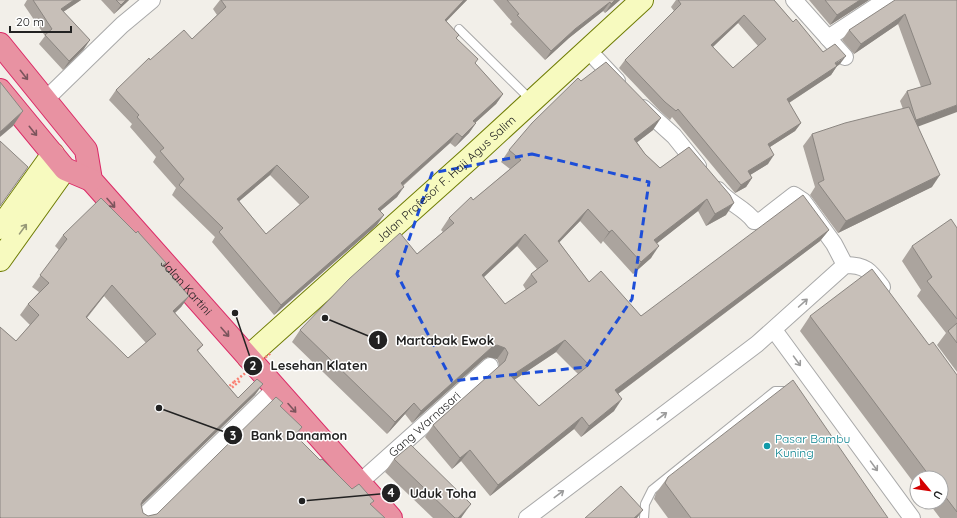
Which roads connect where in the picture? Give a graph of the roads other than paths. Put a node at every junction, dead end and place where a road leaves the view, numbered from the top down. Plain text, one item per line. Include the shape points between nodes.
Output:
1 (152, 0) edge
2 (641, 0) edge
3 (794, 0) edge
4 (886, 0) edge
5 (459, 29) dead end
6 (828, 38) junction
7 (0, 44) edge
8 (588, 50) junction
9 (845, 57) edge
10 (0, 90) edge
11 (44, 101) junction
12 (532, 101) junction
13 (59, 162) junction
14 (91, 180) junction
15 (0, 228) edge
16 (0, 260) edge
17 (845, 265) junction
18 (891, 298) edge
19 (774, 330) junction
20 (248, 358) junction
21 (490, 366) dead end
22 (275, 389) junction
23 (793, 400) edge
24 (359, 483) junction
25 (142, 518) edge
26 (391, 518) edge
27 (528, 518) edge
28 (644, 518) edge
29 (912, 518) edge

1 - 11 street via 122,25
2 - 8 main road, Jalan Profesor F. Haji Agus Salim
3 - 6 street
4 - 6 street
5 - 12 lane
6 - 9 street
7 -> 11 highway
8 - 12 main road, Jalan Profesor F. Haji Agus Salim
8 - 17 street via 652,117 674,136 721,193 737,208 748,213 754,221 762,220 794,195 803,201 837,248
10 -> 13 highway
11 - 14 highway via 86,150
12 - 20 main road, Jalan Profesor F. Haji Agus Salim
13 - 14 highway
13 - 15 main road
16 -> 13 main road
14 -> 20 highway, Jalan Kartini
17 - 18 street via 858,265 872,273
19 -> 17 street
27 -> 19 street
19 -> 29 street
20 - 22 highway, Jalan Kartini
21 - 24 street, Gang Warnasari
22 -> 24 highway, Jalan Kartini
22 - 25 street
23 - 28 lane via 784,391 775,390 652,490 645,504
24 - 26 highway, Jalan Kartini

